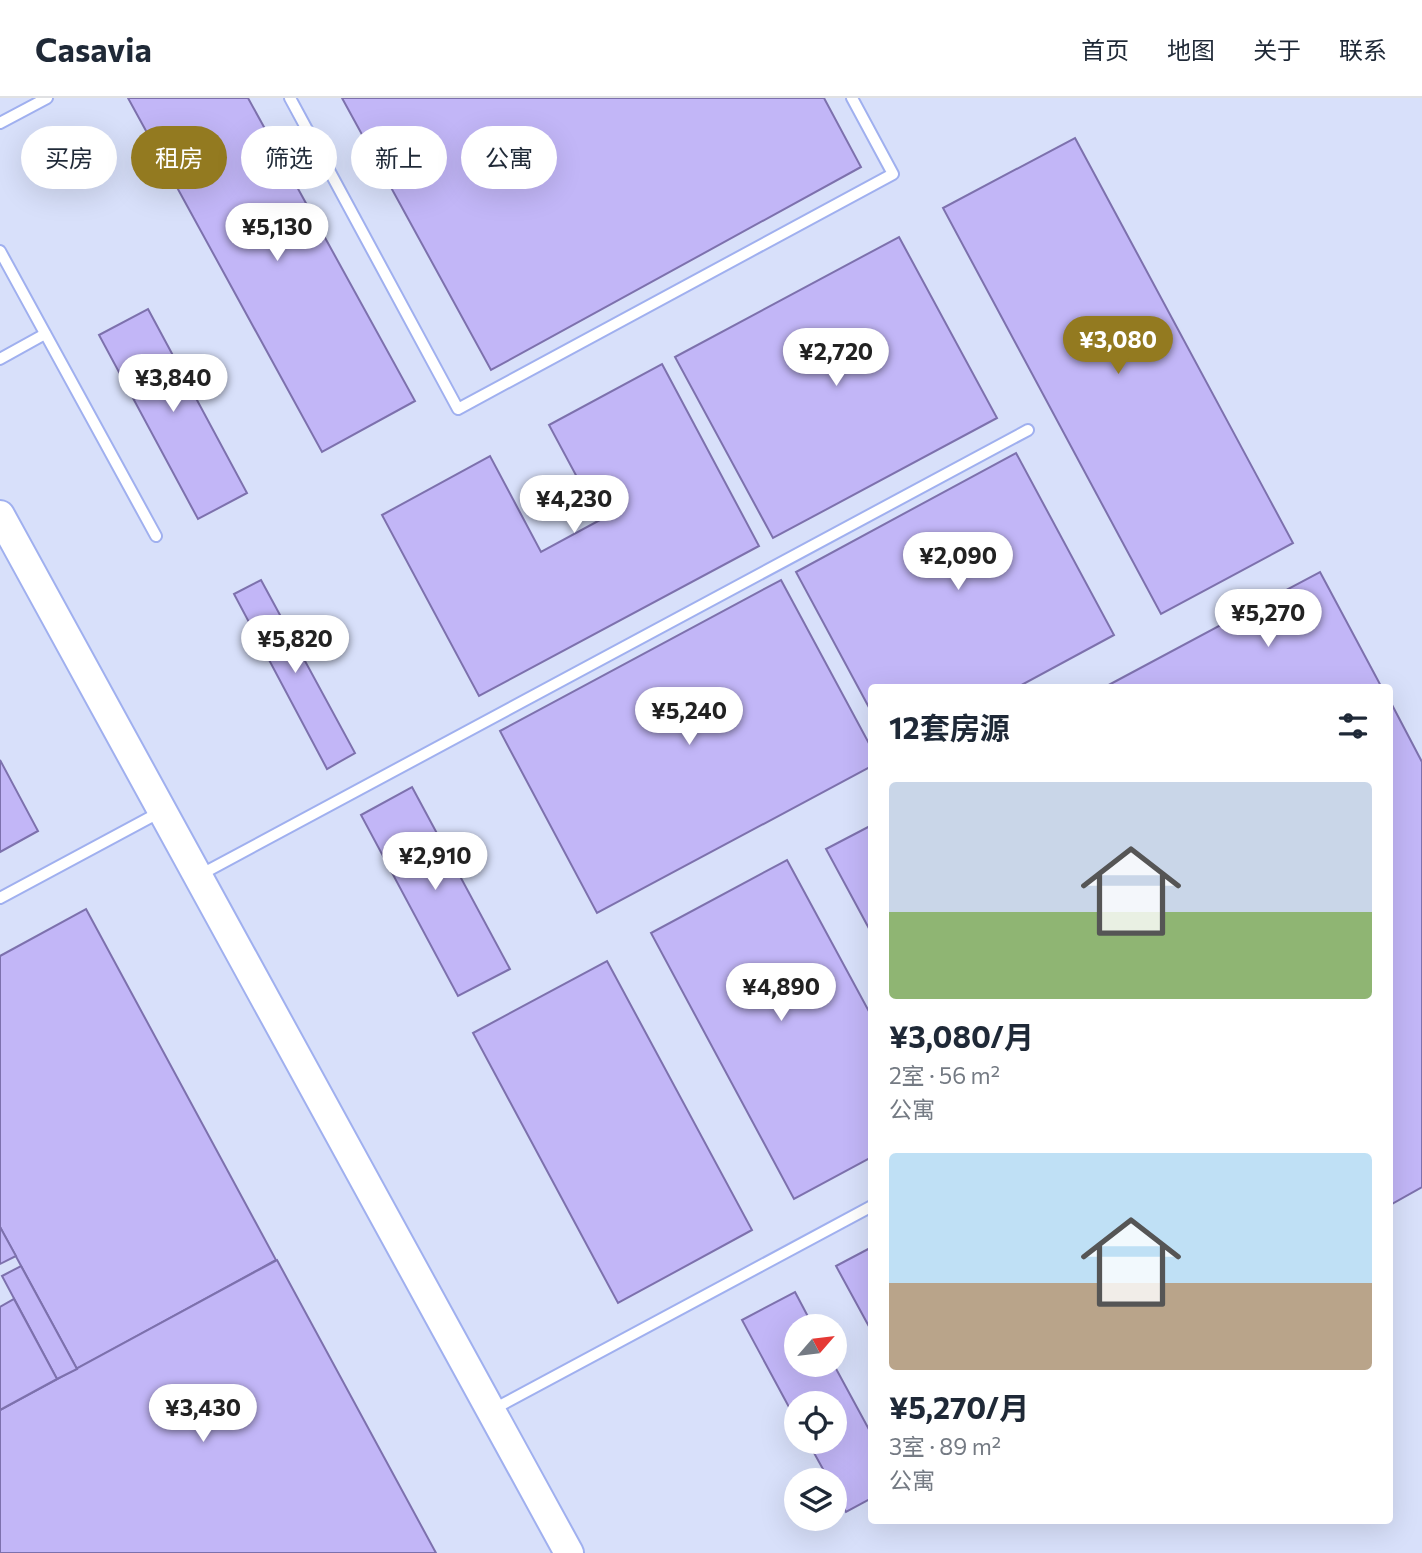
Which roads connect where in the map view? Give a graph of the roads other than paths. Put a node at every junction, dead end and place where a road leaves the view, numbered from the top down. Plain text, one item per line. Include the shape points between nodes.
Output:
1 (47, 98) edge
2 (290, 98) edge
3 (852, 98) edge
4 (0, 123) edge
5 (0, 251) edge
6 (46, 334) junction
7 (0, 359) edge
8 (1028, 430) dead end
9 (0, 515) edge
10 (156, 536) dead end
11 (162, 811) junction
12 (198, 876) junction
13 (0, 898) edge
14 (868, 1208) edge
15 (491, 1411) junction
16 (569, 1553) edge

1 - 4 lane
2 - 3 lane via 458,409 893,174
5 - 6 lane
6 - 7 lane
6 - 10 lane
8 - 12 lane
9 - 11 street
11 - 12 street
11 - 13 lane
12 - 15 street
14 - 15 lane
15 - 16 street

